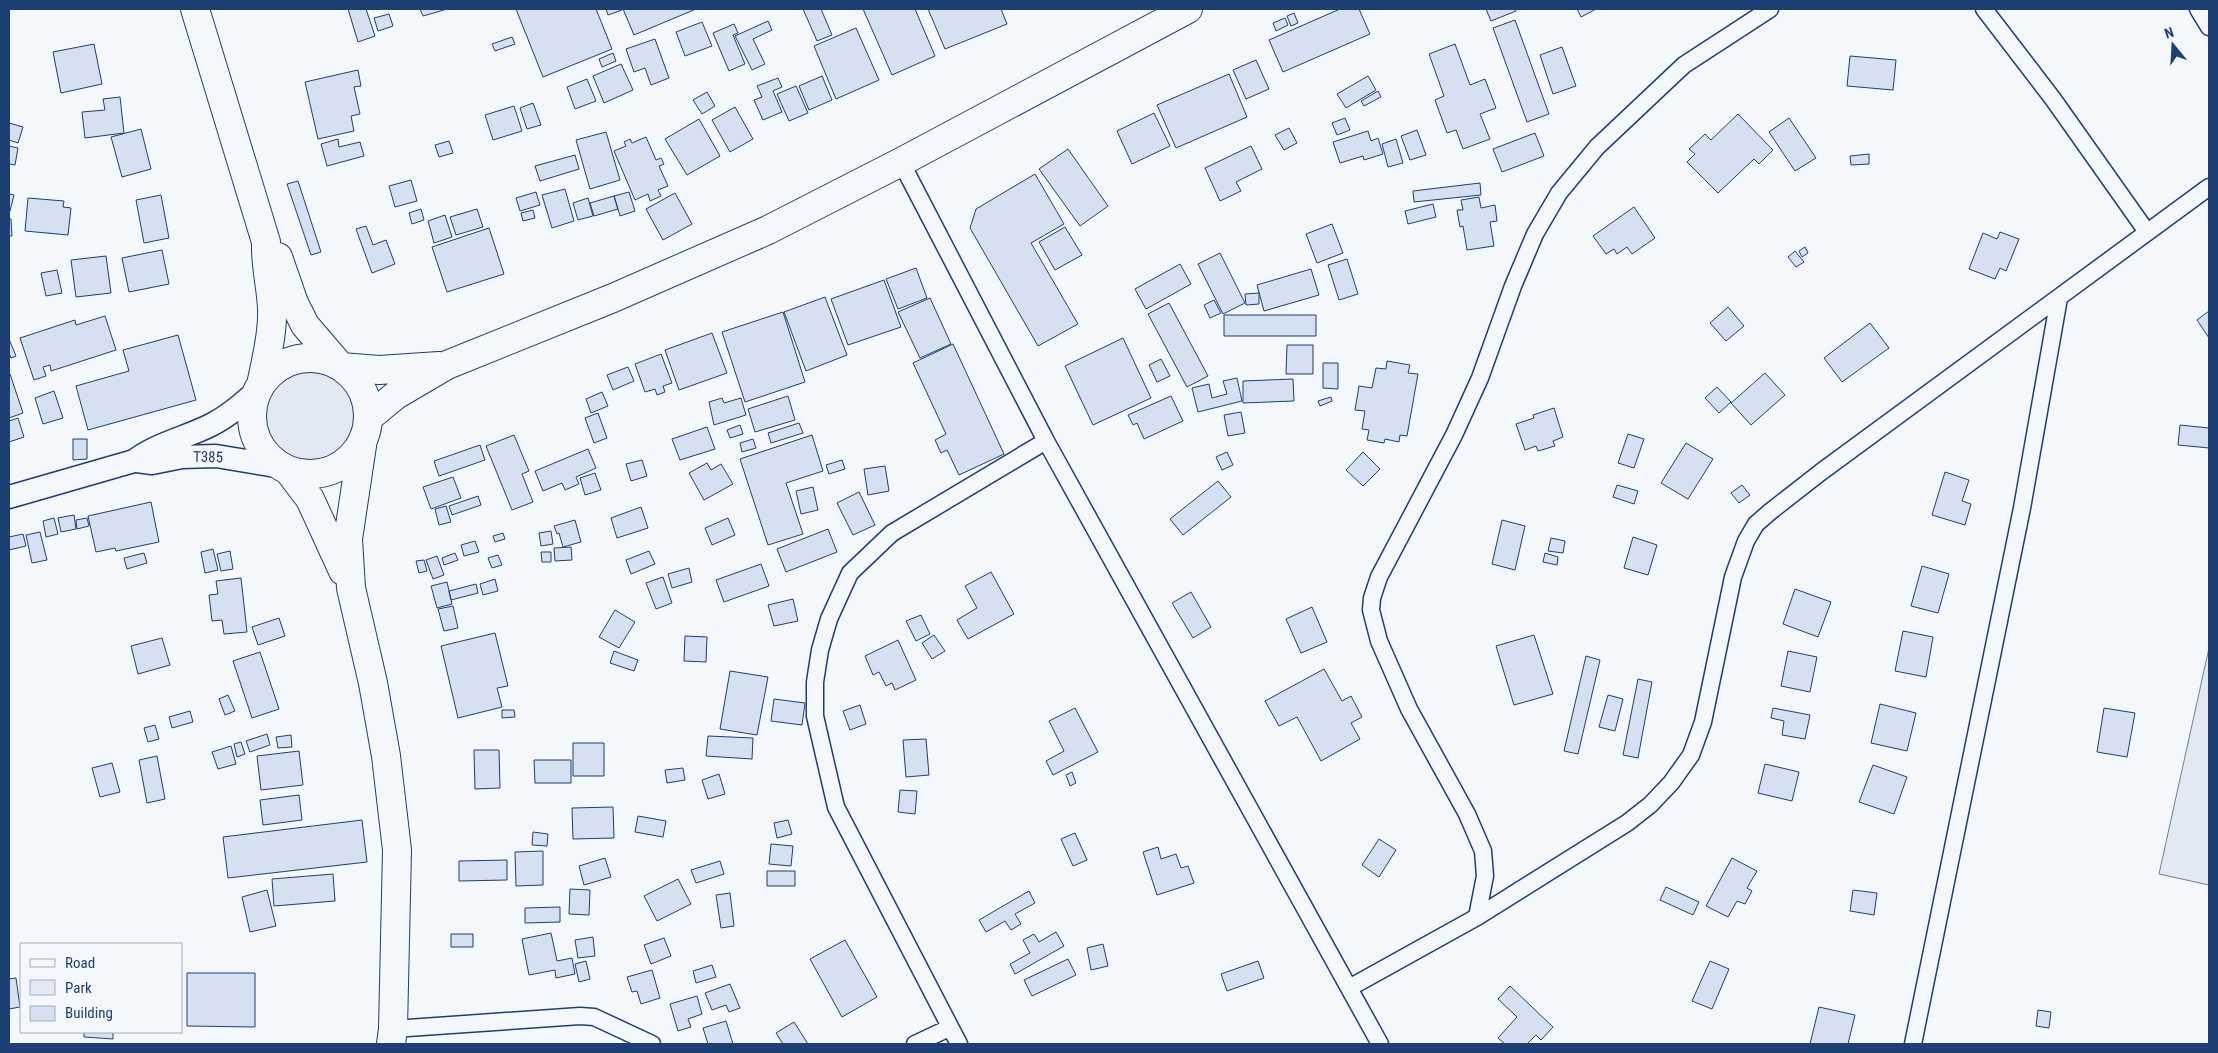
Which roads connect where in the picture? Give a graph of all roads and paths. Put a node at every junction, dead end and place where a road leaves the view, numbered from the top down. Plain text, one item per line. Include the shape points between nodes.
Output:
1 (195, 9) edge
2 (1188, 9) edge
3 (1770, 9) edge
4 (1984, 9) edge
5 (2198, 9) edge
6 (2209, 27) edge
7 (901, 162) junction
8 (2209, 187) edge
9 (2147, 232) junction
10 (266, 242) junction
11 (2059, 298) junction
12 (447, 365) junction
13 (341, 367) junction
14 (259, 388) junction
15 (366, 428) junction
16 (1046, 441) junction
17 (134, 461) junction
18 (285, 468) junction
19 (9, 496) edge
20 (351, 588) junction
21 (1477, 917) junction
22 (1349, 988) junction
23 (949, 1028) junction
24 (392, 1036) edge
25 (652, 1044) edge
26 (916, 1044) edge
27 (959, 1044) edge
28 (1380, 1044) edge
29 (1913, 1044) edge

1 - 10 highway
2 - 7 highway
3 - 21 street via 1684,65 1597,147 1559,193 1531,242 1480,378 1454,435 1379,577 1372,598 1373,622 1387,662 1408,709 1467,814 1483,850 1485,876
4 - 9 street via 2053,99
5 - 6 street
7 - 12 highway via 768,230 613,298
7 - 16 street
8 - 9 street
9 - 11 street
10 - 13 highway via 277,255 305,325
10 - 14 highway via 271,332
11 - 21 street via 1821,472 1756,524 1733,577 1703,722 1691,754 1671,783 1626,823
11 - 29 street via 2020,518
12 - 13 highway via 380,370
12 - 15 highway via 396,395
13 - 14 highway via 327,360 297,359 271,373
13 - 15 highway via 362,388 367,403
14 - 17 street, T385 / T385 via 228,415 148,450
14 - 18 highway via 253,404 254,434 270,458
15 - 18 highway via 356,452 332,470 303,474
15 - 20 highway via 348,539
16 - 22 street
16 - 23 street via 892,533 850,573 829,619 820,650 815,682 815,716 836,807
17 - 18 street, T385 / T385 via 152,463 182,457 216,456
17 - 19 street, T385 / T385
18 - 20 highway via 310,498
20 - 24 highway via 380,720 397,850
21 - 22 street
22 - 28 street
23 - 26 street
23 - 27 street
24 - 25 street via 580,1016 594,1018

